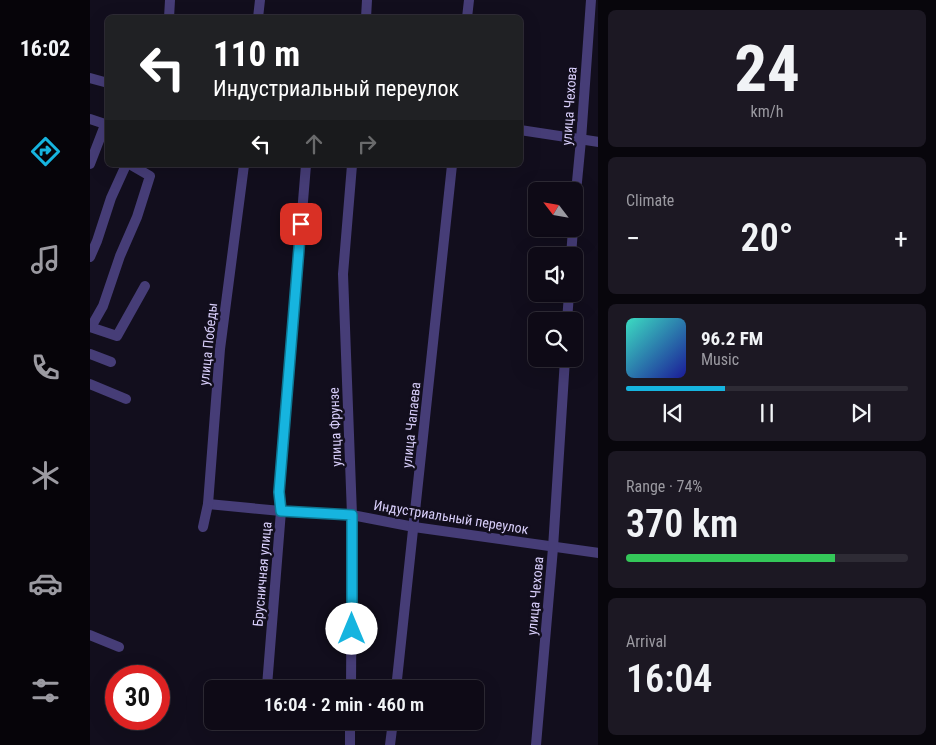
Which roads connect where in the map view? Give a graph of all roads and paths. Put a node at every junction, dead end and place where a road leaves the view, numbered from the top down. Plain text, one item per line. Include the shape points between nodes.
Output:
1 (170, 0) edge
2 (260, 0) edge
3 (367, 0) edge
4 (469, 0) edge
5 (591, 0) edge
6 (169, 15) edge
7 (258, 15) edge
8 (366, 15) edge
9 (467, 15) edge
10 (90, 78) edge
11 (105, 82) edge
12 (90, 120) edge
13 (105, 125) edge
14 (105, 127) edge
15 (523, 130) edge
16 (581, 140) junction
17 (598, 142) edge
18 (90, 164) edge
19 (125, 167) edge
20 (134, 167) edge
21 (244, 167) edge
22 (306, 167) edge
23 (352, 167) edge
24 (452, 167) edge
25 (577, 182) edge
26 (90, 257) edge
27 (145, 286) dead end
28 (91, 327) edge
29 (90, 354) edge
30 (111, 362) dead end
31 (565, 367) edge
32 (90, 384) edge
33 (126, 398) dead end
34 (208, 504) junction
35 (281, 511) junction
36 (352, 515) junction
37 (203, 527) dead end
38 (414, 527) junction
39 (554, 548) junction
40 (598, 553) edge
41 (90, 635) edge
42 (118, 647) dead end
43 (267, 680) edge
44 (352, 680) edge
45 (397, 680) edge
46 (350, 730) edge
47 (391, 730) edge
48 (350, 745) edge
49 (390, 745) edge
50 (536, 745) edge

1 - 6 street
2 - 7 street
3 - 8 street
4 - 9 street
5 - 16 street, улица Чехова
10 - 11 street
12 - 13 street
14 - 18 street
15 - 16 street
16 - 17 street
16 - 25 street, улица Чехова
19 - 26 street
20 - 28 street via 150,176 103,306
21 - 34 street, улица Победы via 220,349
22 - 35 street, Брусничная улица via 279,492
23 - 36 street, улица Фрунзе via 343,274
24 - 38 street, улица Чапаева
27 - 28 street via 117,336
29 - 30 street
31 - 39 street, улица Чехова
32 - 33 street
34 - 35 street, Индустриальный переулок
34 - 37 street, улица Победы
35 - 36 street, Индустриальный переулок
35 - 43 street, Брусничная улица
36 - 38 street, Индустриальный переулок
36 - 44 street, улица Фрунзе
38 - 39 street, Индустриальный переулок
38 - 45 street, улица Чапаева
39 - 40 street, Индустриальный переулок
39 - 50 street, улица Чехова
41 - 42 street
46 - 48 street
47 - 49 street

